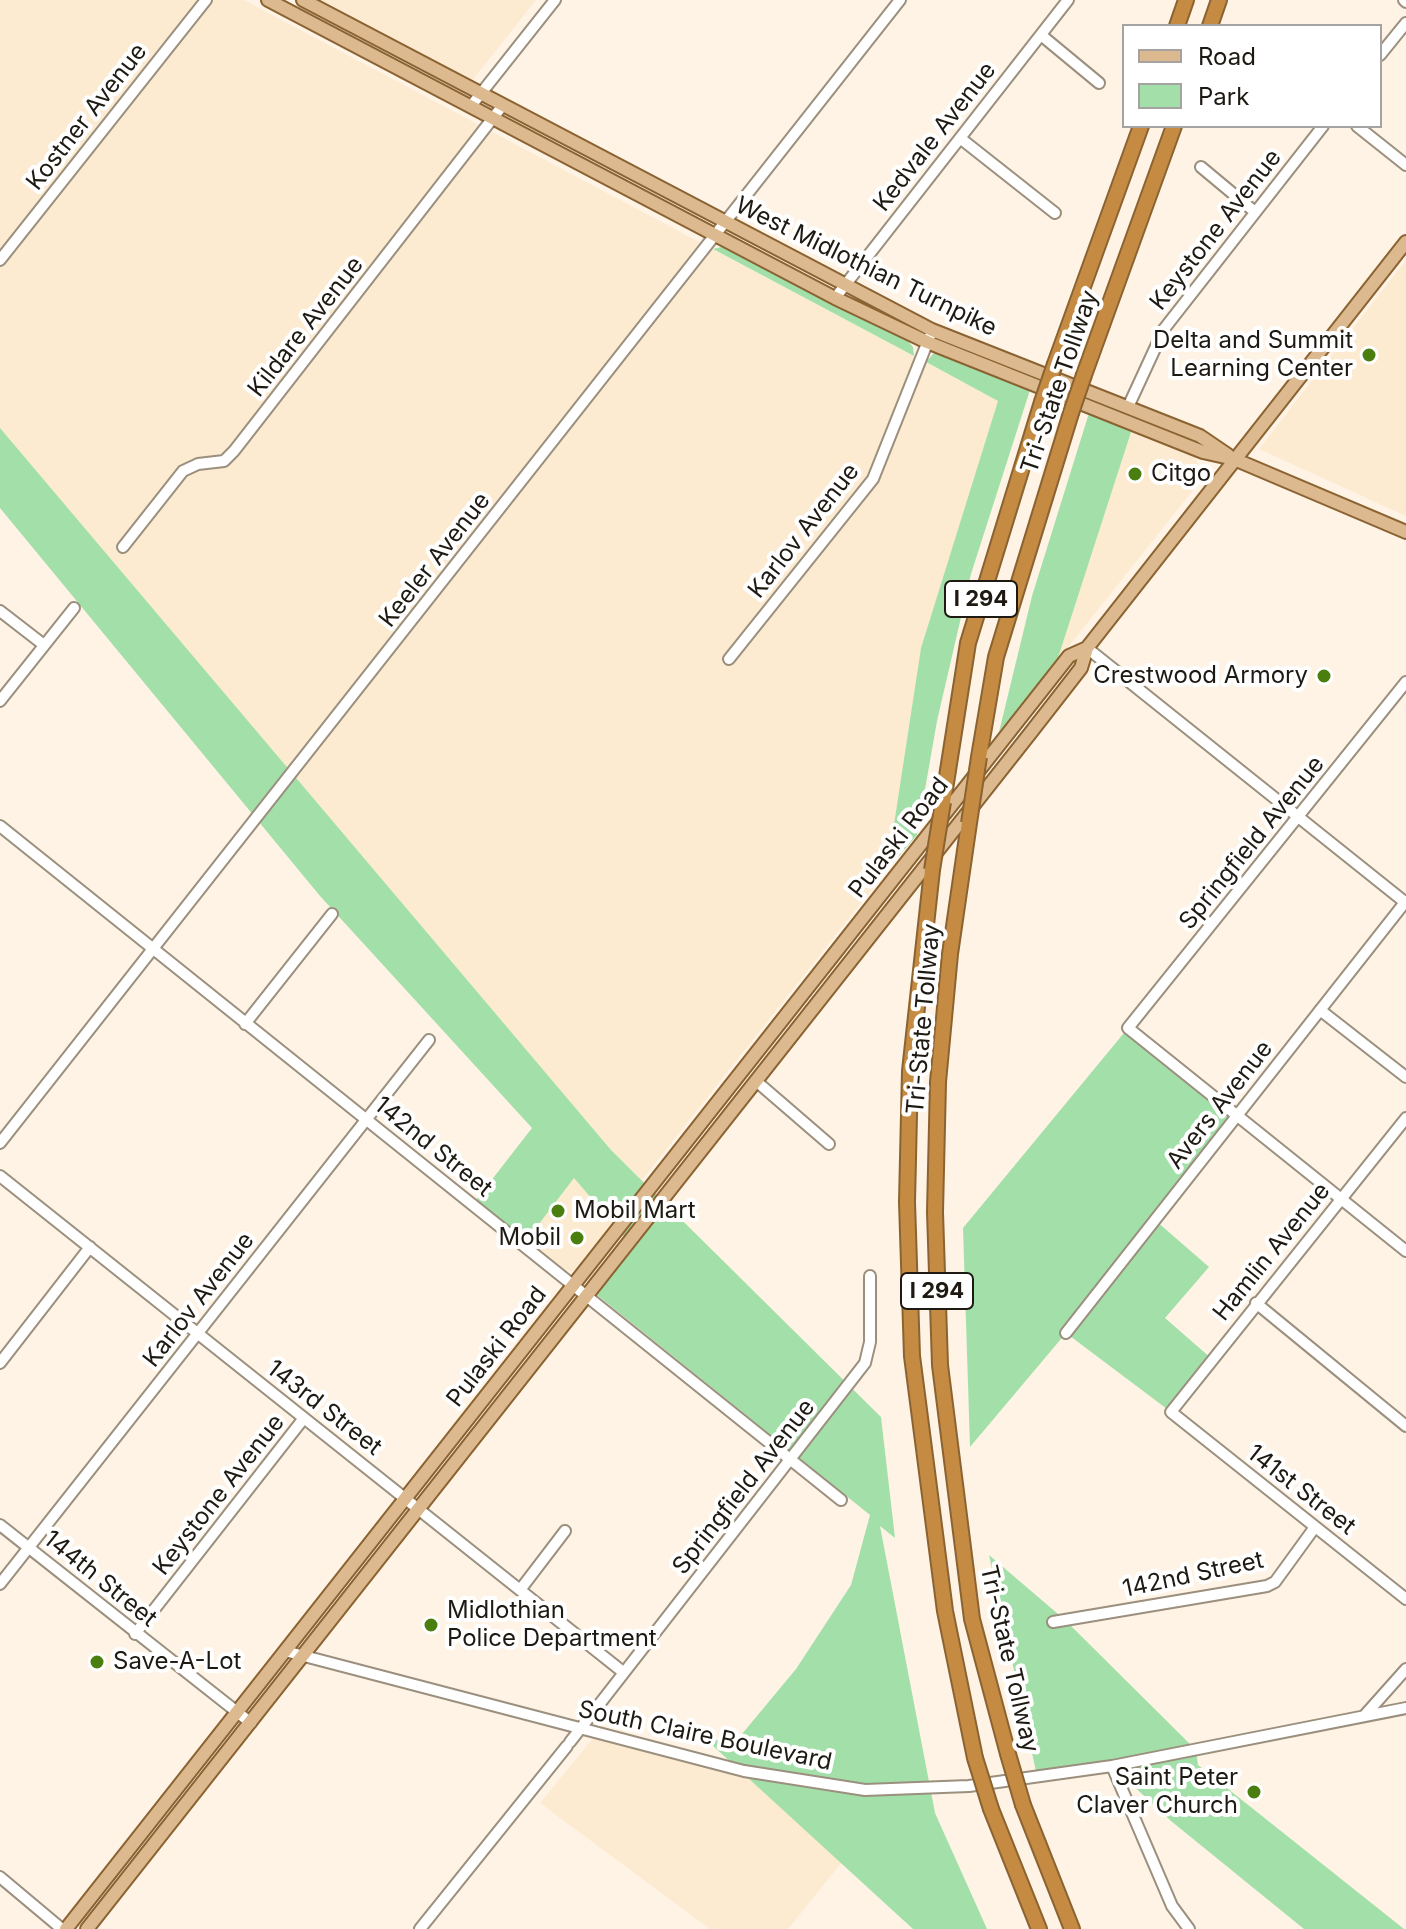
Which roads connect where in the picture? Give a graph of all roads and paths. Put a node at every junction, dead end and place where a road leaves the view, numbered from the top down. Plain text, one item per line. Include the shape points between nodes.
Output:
1 (206, 0) edge
2 (268, 0) edge
3 (303, 0) edge
4 (555, 0) edge
5 (900, 0) edge
6 (1068, 0) edge
7 (1186, 0) edge
8 (1219, 0) edge
9 (1406, 23) edge
10 (1178, 24) edge
11 (1211, 24) edge
12 (1041, 35) junction
13 (1382, 53) edge
14 (1099, 83) dead end
15 (481, 93) junction
16 (503, 105) junction
17 (471, 106) junction
18 (494, 118) junction
19 (1140, 128) edge
20 (1173, 128) edge
21 (1321, 128) edge
22 (1360, 128) edge
23 (960, 138) junction
24 (1406, 165) edge
25 (1201, 167) dead end
26 (1255, 212) junction
27 (1055, 213) dead end
28 (726, 223) junction
29 (717, 235) junction
30 (1406, 242) edge
31 (0, 260) edge
32 (845, 285) junction
33 (835, 298) junction
34 (929, 336) junction
35 (1128, 407) junction
36 (1234, 459) junction
37 (1406, 532) edge
38 (123, 547) dead end
39 (74, 608) dead end
40 (0, 611) edge
41 (44, 645) junction
42 (1087, 648) junction
43 (729, 659) dead end
44 (1406, 682) edge
45 (0, 701) edge
46 (1298, 817) junction
47 (0, 826) edge
48 (1406, 902) edge
49 (332, 914) dead end
50 (154, 949) junction
51 (1320, 1010) junction
52 (245, 1024) junction
53 (429, 1040) dead end
54 (1406, 1077) edge
55 (756, 1081) junction
56 (1237, 1115) junction
57 (1406, 1118) edge
58 (366, 1119) junction
59 (0, 1143) edge
60 (829, 1144) dead end
61 (0, 1176) edge
62 (1341, 1199) junction
63 (90, 1247) junction
64 (1406, 1251) edge
65 (870, 1276) dead end
66 (573, 1285) junction
67 (586, 1295) junction
68 (1256, 1303) junction
69 (198, 1333) junction
70 (1066, 1333) dead end
71 (0, 1363) edge
72 (1171, 1412) joint
73 (304, 1418) junction
74 (1406, 1426) edge
75 (791, 1460) junction
76 (407, 1499) junction
77 (841, 1500) dead end
78 (419, 1508) junction
79 (0, 1525) edge
80 (1315, 1527) junction
81 (565, 1531) dead end
82 (28, 1548) junction
83 (0, 1584) edge
84 (520, 1590) junction
85 (1406, 1599) edge
86 (1053, 1622) dead end
87 (135, 1634) junction
88 (285, 1651) junction
89 (303, 1657) junction
90 (1406, 1669) edge
91 (623, 1672) junction
92 (1406, 1708) edge
93 (236, 1712) junction
94 (1365, 1715) junction
95 (251, 1723) junction
96 (580, 1730) junction
97 (1112, 1766) junction
98 (0, 1877) edge
99 (64, 1929) edge
100 (87, 1929) edge
101 (420, 1929) edge
102 (1039, 1929) edge
103 (1072, 1929) edge
104 (1189, 1929) edge

1 - 31 street, Kostner Avenue
2 - 17 main road, West Midlothian Turnpike
3 - 15 main road, West Midlothian Turnpike
4 - 15 street
5 - 28 street, Keeler Avenue
6 - 12 street, Kedvale Avenue
7 - 10 highway
8 - 11 highway
9 - 13 street
12 - 14 street
12 - 23 street, Kedvale Avenue
15 - 16 main road, West Midlothian Turnpike
15 - 17 street
16 - 18 street, Kildare Avenue
16 - 28 main road, West Midlothian Turnpike
17 - 18 main road, West Midlothian Turnpike
18 - 29 main road, West Midlothian Turnpike
18 - 38 street, Kildare Avenue via 234,451 224,461 183,471
19 - 102 highway, Tri-State Tollway / I 294, bridge via 1042,402 968,643 932,870 910,1071 912,1356 945,1611 975,1758
20 - 103 highway, Tri-State Tollway / I 294, bridge via 1071,413 996,657 950,954 938,1082 940,1365 972,1619 1023,1805
21 - 26 street, Keystone Avenue
22 - 24 street
23 - 27 street
23 - 32 street, Kedvale Avenue
25 - 26 street
26 - 35 street, Keystone Avenue via 1164,329
28 - 29 street, Keeler Avenue
28 - 32 main road, West Midlothian Turnpike
29 - 33 main road, West Midlothian Turnpike
29 - 50 street, Keeler Avenue
30 - 36 main road, Pulaski Road
32 - 33 street, Kedvale Avenue
32 - 34 main road, West Midlothian Turnpike
33 - 34 main road, West Midlothian Turnpike
34 - 35 main road, West Midlothian Turnpike
34 - 36 main road, West Midlothian Turnpike via 1203,452
34 - 43 street, Karlov Avenue via 873,479
35 - 36 main road, West Midlothian Turnpike via 1200,436
36 - 37 main road
36 - 42 main road, Pulaski Road
39 - 41 street
40 - 41 street
41 - 45 street
42 - 46 street
42 - 55 main road, Pulaski Road via 1081,668
42 - 66 main road, Pulaski Road via 1069,656
44 - 46 street, Springfield Avenue
46 - 48 street
46 - 56 street, Springfield Avenue via 1128,1028
47 - 50 street, 142nd Street
48 - 51 street, Avers Avenue
49 - 52 street
50 - 52 street, 142nd Street
50 - 59 street, Keeler Avenue
51 - 54 street
51 - 56 street, Avers Avenue
52 - 58 street, 142nd Street
53 - 58 street, Karlov Avenue
55 - 60 street
55 - 67 main road, Pulaski Road
56 - 62 street
56 - 70 street, Avers Avenue
57 - 62 street, Hamlin Avenue
58 - 66 street, 142nd Street
58 - 69 street, Karlov Avenue
61 - 63 street, 143rd Street
62 - 64 street
62 - 68 street, Hamlin Avenue
63 - 69 street, 143rd Street
63 - 71 street
65 - 75 street, Springfield Avenue via 865,1363
66 - 67 street, 142nd Street
66 - 76 main road, Pulaski Road
67 - 75 street, 142nd Street
67 - 78 main road, Pulaski Road
68 - 72 street, Hamlin Avenue
68 - 74 street
69 - 73 street, 143rd Street
69 - 82 street, Karlov Avenue
72 - 80 street, 141st Street
73 - 76 street, 143rd Street
73 - 87 street, Keystone Avenue
75 - 77 street, 142nd Street
75 - 91 street, Springfield Avenue
76 - 78 street, 143rd Street
76 - 88 main road, Pulaski Road
78 - 84 street, 143rd Street
78 - 89 main road, Pulaski Road
79 - 82 street, 144th Street
80 - 85 street, 141st Street
80 - 86 street, 142nd Street via 1267,1586
81 - 84 street
82 - 83 street, Karlov Avenue
82 - 87 street, 144th Street
84 - 91 street, 143rd Street
87 - 93 street, 144th Street
88 - 89 street, South Claire Boulevard
88 - 93 main road, Pulaski Road
89 - 95 main road, Pulaski Road
89 - 96 street, South Claire Boulevard
90 - 94 street
91 - 96 street, Springfield Avenue
92 - 94 street, South Claire Boulevard
93 - 95 street, 144th Street
93 - 99 main road, Pulaski Road
94 - 97 street, South Claire Boulevard
95 - 100 main road, Pulaski Road
96 - 97 street, South Claire Boulevard via 744,1771 865,1790 969,1786
96 - 101 street, Springfield Avenue
97 - 104 street via 1172,1906
98 - 99 street

